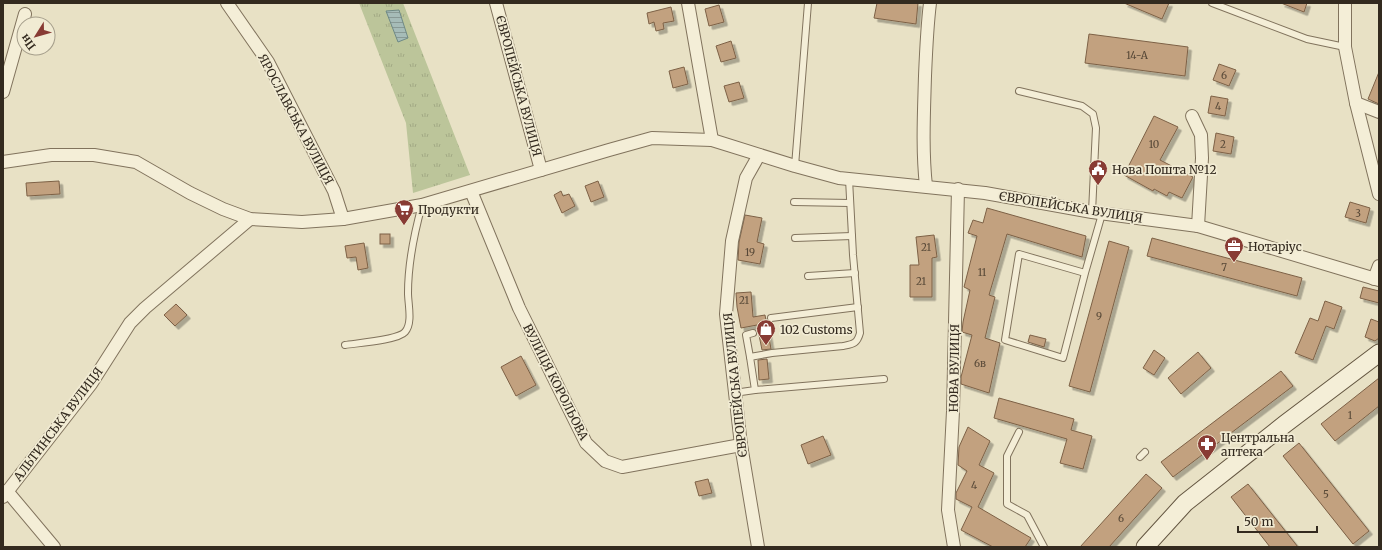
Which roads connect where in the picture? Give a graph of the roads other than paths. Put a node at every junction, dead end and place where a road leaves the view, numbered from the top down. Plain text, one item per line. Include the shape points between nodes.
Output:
1 (227, 3) edge
2 (496, 3) edge
3 (688, 3) edge
4 (808, 3) edge
5 (930, 3) edge
6 (1212, 3) edge
7 (1345, 3) edge
8 (25, 14) dead end
9 (1345, 47) junction
10 (1020, 91) dead end
11 (3, 92) edge
12 (1356, 103) junction
13 (1379, 112) edge
14 (1192, 116) dead end
15 (712, 140) junction
16 (759, 155) junction
17 (3, 162) edge
18 (795, 166) junction
19 (542, 170) junction
20 (849, 179) junction
21 (926, 186) junction
22 (958, 189) junction
23 (471, 191) junction
24 (1379, 194) edge
25 (794, 202) dead end
26 (850, 203) junction
27 (422, 205) junction
28 (1097, 213) junction
29 (250, 219) junction
30 (343, 219) junction
31 (1198, 226) junction
32 (852, 236) junction
33 (796, 238) dead end
34 (1379, 266) edge
35 (855, 273) junction
36 (1085, 273) junction
37 (808, 276) dead end
38 (1377, 279) edge
39 (858, 307) junction
40 (771, 318) dead end
41 (754, 333) dead end
42 (345, 345) dead end
43 (1379, 353) edge
44 (750, 357) junction
45 (884, 379) dead end
46 (755, 390) junction
47 (741, 392) dead end
48 (1019, 432) dead end
49 (741, 445) junction
50 (1145, 452) dead end
51 (1140, 458) dead end
52 (5, 494) edge
53 (54, 547) edge
54 (758, 547) edge
55 (954, 547) edge
56 (1044, 547) edge
57 (1145, 547) edge

1 - 30 street, ЯРОСЛАВСЬКА ВУЛИЦЯ via 268,62 334,191
2 - 19 street, ЄВРОПЕЙСЬКА ВУЛИЦЯ
3 - 15 street
4 - 18 lane
5 - 21 street via 924,108
6 - 9 lane via 1306,39
7 - 9 street
8 - 11 street
9 - 12 street
10 - 28 lane via 1082,106 1093,114 1096,128
12 - 13 street
12 - 24 street
14 - 31 street via 1201,135
15 - 16 street, ЄВРОПЕЙСЬКА ВУЛИЦЯ
15 - 19 street, ЄВРОПЕЙСЬКА ВУЛИЦЯ via 652,138
16 - 18 street, ЄВРОПЕЙСЬКА ВУЛИЦЯ
16 - 49 street, ЄВРОПЕЙСЬКА ВУЛИЦЯ via 746,178 732,241 726,314
17 - 29 street, ЄВРОПЕЙСЬКА ВУЛИЦЯ via 50,155 94,154 136,162 190,193
18 - 20 street, ЄВРОПЕЙСЬКА ВУЛИЦЯ
19 - 23 street, ЄВРОПЕЙСЬКА ВУЛИЦЯ
20 - 21 street, ЄВРОПЕЙСЬКА ВУЛИЦЯ
20 - 26 lane
21 - 22 street, ЄВРОПЕЙСЬКА ВУЛИЦЯ
22 - 28 street, ЄВРОПЕЙСЬКА ВУЛИЦЯ
22 - 55 street, НОВА ВУЛИЦЯ via 948,510
23 - 27 street, ЄВРОПЕЙСЬКА ВУЛИЦЯ
23 - 49 street, ВУЛИЦЯ КОРОЛЬОВА via 519,308 590,448 605,461 622,467
25 - 26 lane
26 - 32 lane
27 - 30 street, ЄВРОПЕЙСЬКА ВУЛИЦЯ
27 - 42 lane via 409,263 409,324 405,332 398,337
28 - 31 street, ЄВРОПЕЙСЬКА ВУЛИЦЯ
28 - 36 lane
29 - 30 street, ЄВРОПЕЙСЬКА ВУЛИЦЯ via 302,222
29 - 52 street, АЛЬТИНСЬКА ВУЛИЦЯ via 130,322 92,384
31 - 38 street, ЄВРОПЕЙСЬКА ВУЛИЦЯ
32 - 33 lane
32 - 35 lane
34 - 38 street
35 - 37 lane
35 - 39 lane
36 - 36 lane via 1019,254 1005,340 1063,358
39 - 40 lane
39 - 44 lane via 860,333 858,340 853,344
41 - 44 lane via 746,335
43 - 57 main road via 1185,503
44 - 46 lane
45 - 46 lane
46 - 47 lane
48 - 56 lane via 1007,456 1007,504 1027,515
49 - 54 street, ЄВРОПЕЙСЬКА ВУЛИЦЯ
50 - 51 lane
52 - 53 street

